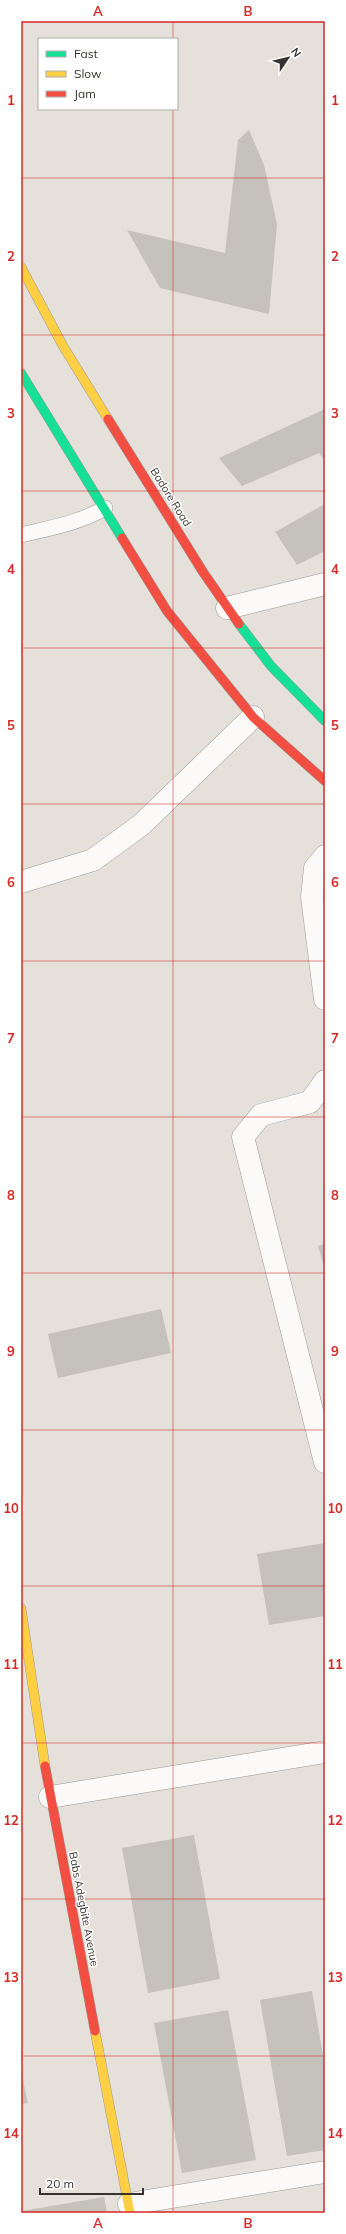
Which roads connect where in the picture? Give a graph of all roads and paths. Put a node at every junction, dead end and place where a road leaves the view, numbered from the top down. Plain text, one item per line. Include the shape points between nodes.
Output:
1 (21, 267) edge
2 (21, 373) edge
3 (105, 508) junction
4 (21, 535) edge
5 (325, 584) edge
6 (227, 608) junction
7 (253, 717) junction
8 (325, 720) edge
9 (325, 781) edge
10 (325, 856) edge
11 (21, 882) edge
12 (325, 999) edge
13 (325, 1081) edge
14 (325, 1462) edge
15 (21, 1608) edge
16 (325, 1752) edge
17 (50, 1797) junction
18 (325, 2172) edge
19 (129, 2209) edge

1 - 6 main road, Badore Road via 52,330
2 - 3 main road
3 - 4 lane via 74,522
3 - 7 main road via 167,611
5 - 6 street
6 - 8 main road, Badore Road via 266,662 297,696
7 - 9 main road
7 - 11 street via 140,825 93,860
10 - 12 street via 315,868 312,897
13 - 14 street via 310,1102 261,1115 243,1137
15 - 17 main road, Babs Adegbite Avenue
16 - 17 street
17 - 19 main road, Babs Adegbite Avenue
18 - 19 street

